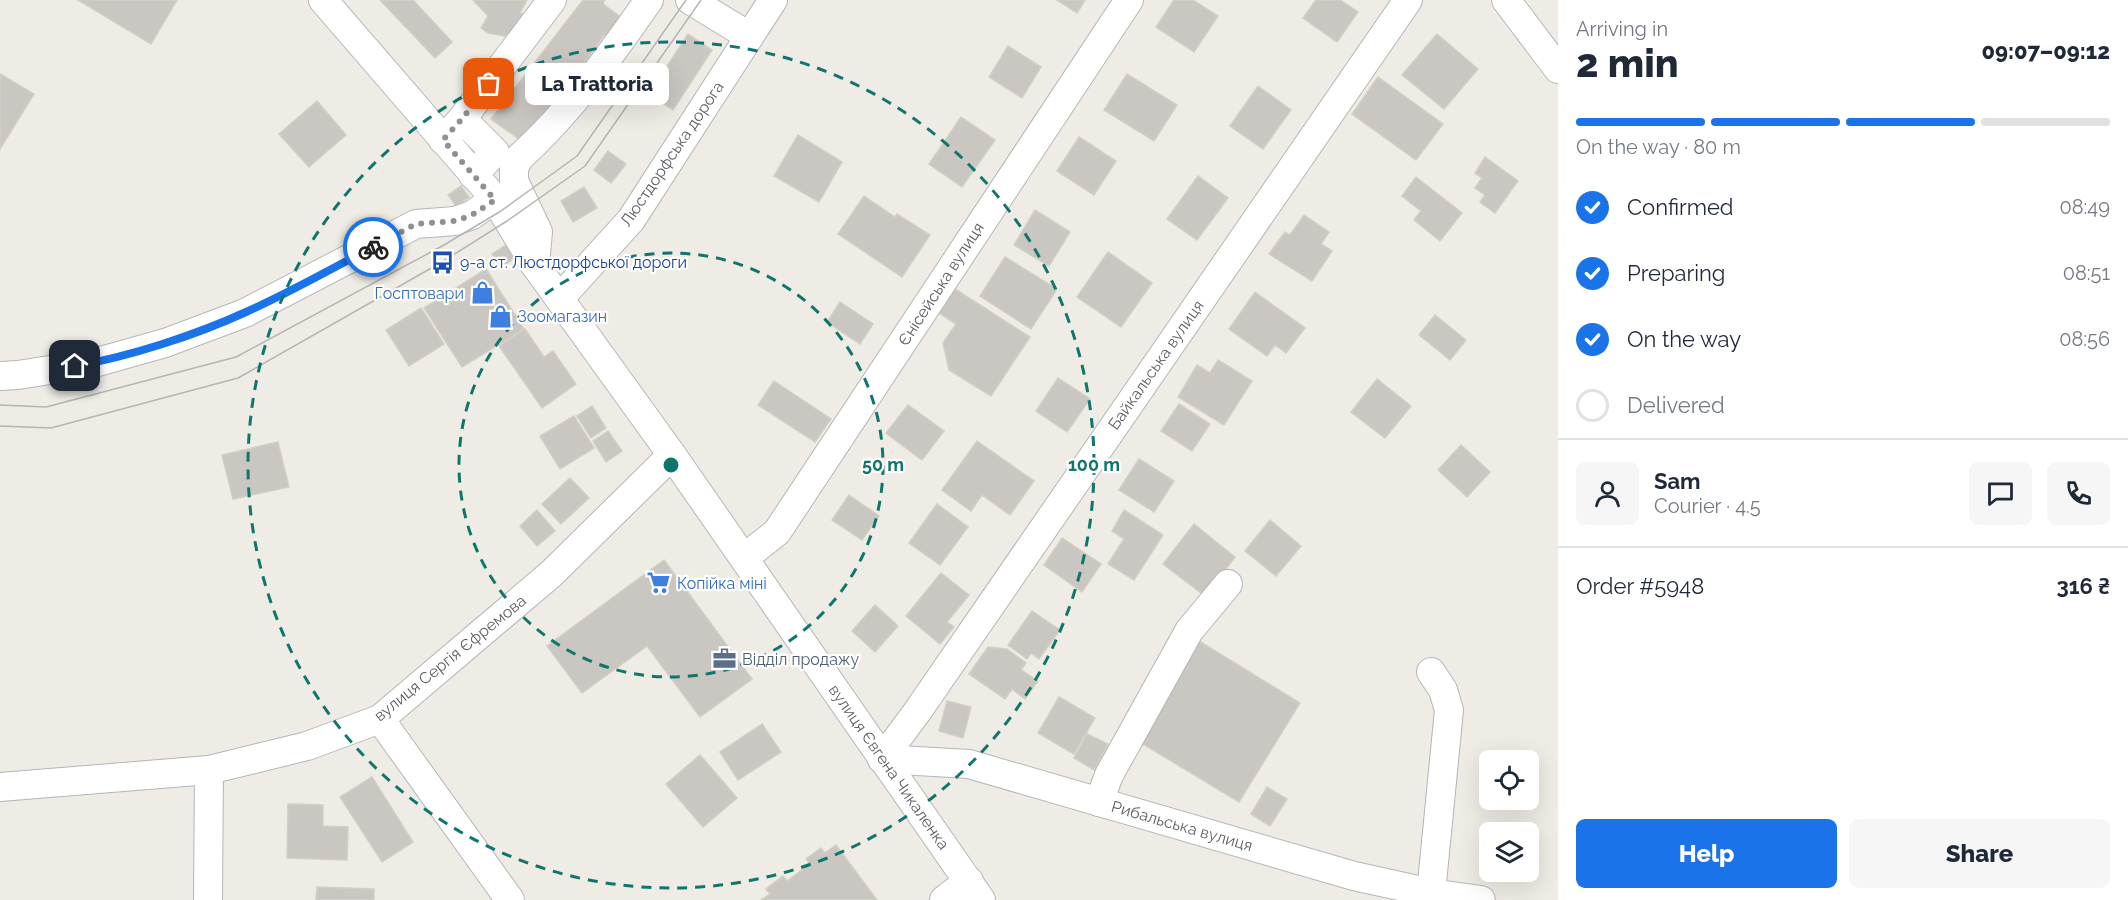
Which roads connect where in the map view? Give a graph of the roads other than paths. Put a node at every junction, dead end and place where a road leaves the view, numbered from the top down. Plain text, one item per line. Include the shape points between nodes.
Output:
1 (323, 0) edge
2 (552, 0) edge
3 (649, 0) edge
4 (690, 0) edge
5 (773, 0) edge
6 (1129, 0) edge
7 (1408, 0) edge
8 (1506, 0) edge
9 (749, 36) junction
10 (1558, 69) edge
11 (453, 129) junction
12 (495, 200) junction
13 (535, 265) junction
14 (560, 298) junction
15 (0, 376) edge
16 (672, 455) junction
17 (744, 558) junction
18 (1228, 584) dead end
19 (1431, 672) dead end
20 (381, 720) junction
21 (882, 759) junction
22 (209, 770) junction
23 (0, 787) edge
24 (1100, 802) junction
25 (975, 890) edge
26 (1431, 893) junction
27 (208, 900) edge
28 (510, 900) edge
29 (944, 900) edge
30 (1481, 900) edge

1 - 11 street, вулиця Євгена Чикаленка
2 - 11 street
3 - 13 street via 572,104 519,158 514,168 514,181 538,232
4 - 9 street
5 - 9 street, Люстдорфська дорога
6 - 17 street, Єнісейська вулиця via 777,532
7 - 21 street, Байкальська вулиця
8 - 10 street
9 - 14 street, Люстдорфська дорога via 631,220
11 - 12 street, вулиця Євгена Чикаленка via 473,175
12 - 13 street, вулиця Євгена Чикаленка
12 - 15 street via 455,221 416,224 245,313 165,343 94,363
13 - 14 street, вулиця Євгена Чикаленка
14 - 16 street, вулиця Євгена Чикаленка
16 - 17 street, вулиця Євгена Чикаленка
16 - 20 street, вулиця Сергія Єфремова via 551,574
17 - 21 street, вулиця Євгена Чикаленка
18 - 24 street via 1190,631 1109,775
19 - 26 street via 1443,690 1449,710
20 - 22 street, вулиця Сергія Єфремова via 307,746
20 - 28 street
21 - 24 street, Рибальська вулиця via 969,764
21 - 25 street, вулиця Євгена Чикаленка
22 - 23 street, вулиця Сергія Єфремова
22 - 27 street
24 - 26 street, Рибальська вулиця via 1354,876
25 - 29 street
26 - 30 street, Рибальська вулиця

